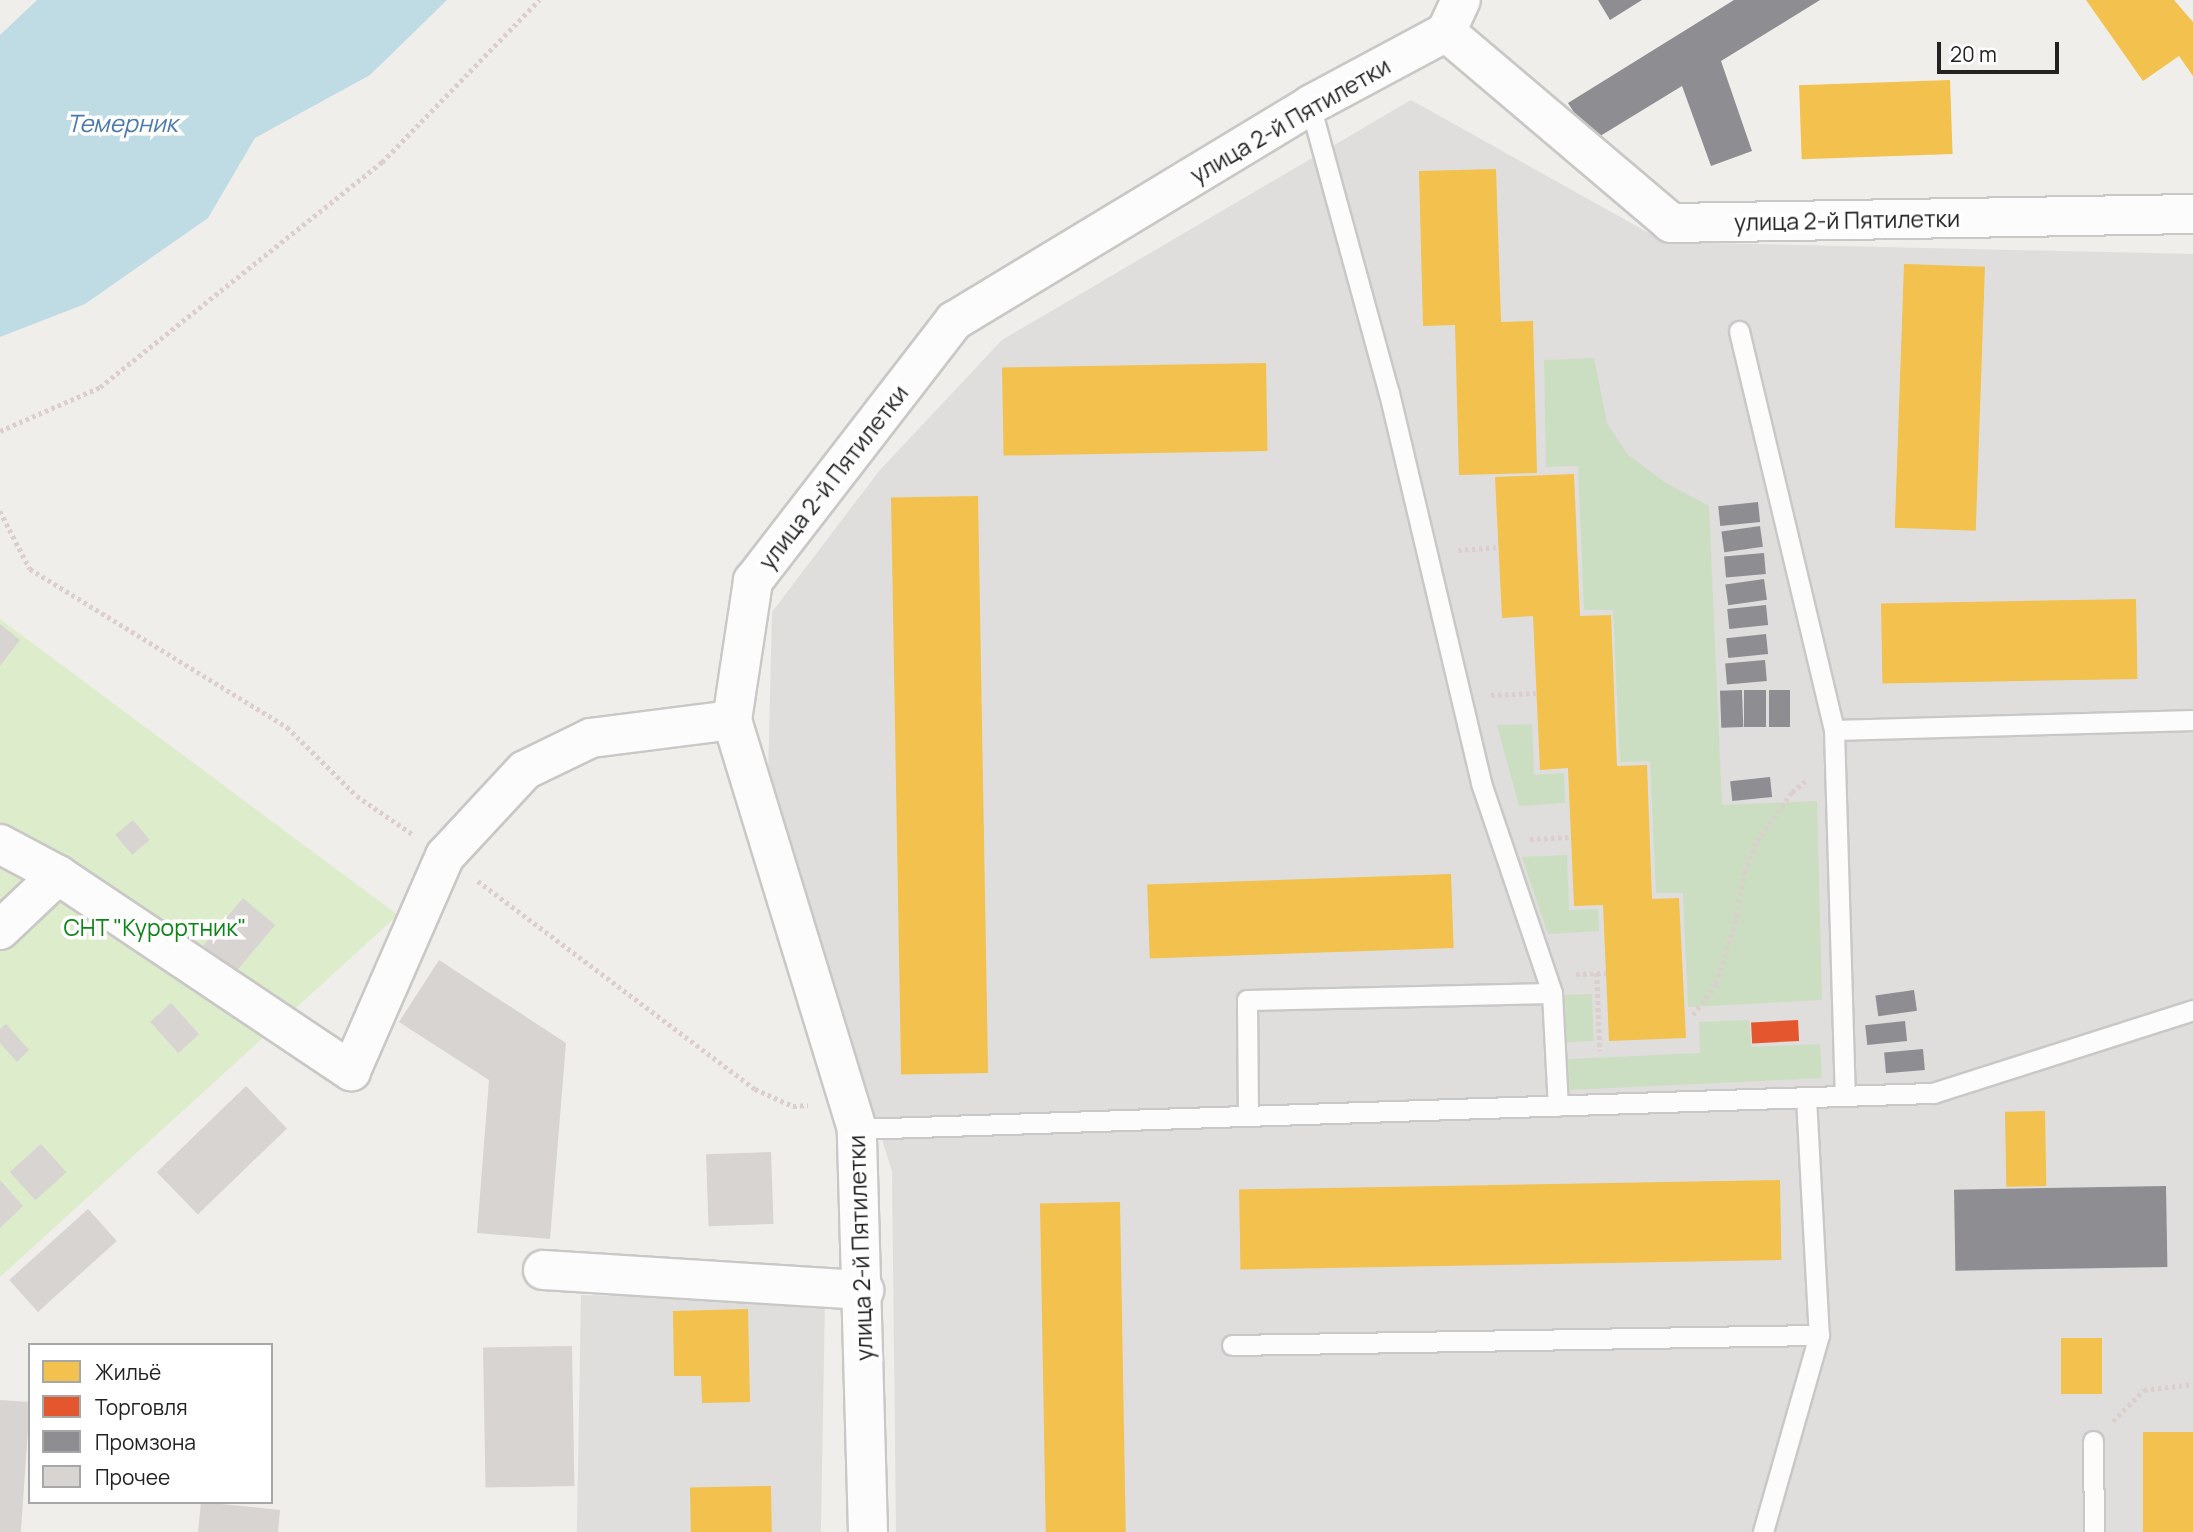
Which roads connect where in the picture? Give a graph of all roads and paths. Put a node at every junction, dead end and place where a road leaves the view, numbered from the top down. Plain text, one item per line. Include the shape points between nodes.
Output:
1 (539, 0) edge
2 (1453, 16) edge
3 (1310, 105) junction
4 (2193, 214) edge
5 (1739, 331) dead end
6 (0, 431) edge
7 (1499, 547) dead end
8 (1426, 551) junction
9 (1536, 693) dead end
10 (1461, 697) junction
11 (732, 720) junction
12 (2193, 720) edge
13 (1834, 730) junction
14 (1835, 757) junction
15 (1571, 837) dead end
16 (1500, 840) junction
17 (0, 844) edge
18 (58, 875) junction
19 (0, 930) edge
20 (1597, 973) dead end
21 (1552, 993) junction
22 (2193, 1010) edge
23 (1693, 1015) dead end
24 (1600, 1051) dead end
25 (1845, 1097) junction
26 (1806, 1098) junction
27 (1558, 1106) junction
28 (1248, 1116) junction
29 (857, 1129) junction
30 (543, 1270) dead end
31 (863, 1290) junction
32 (1819, 1335) junction
33 (1232, 1345) dead end
34 (2193, 1384) edge
35 (2093, 1441) joint
36 (868, 1532) edge
37 (1763, 1532) edge
38 (2094, 1532) edge

1 - 6 path via 382,162 100,387
2 - 3 street, улица 2-й Пятилетки
2 - 4 street, улица 2-й Пятилетки via 1671,223
3 - 8 lane via 1389,393
3 - 11 street, улица 2-й Пятилетки via 954,321 752,581
5 - 13 lane
7 - 8 path
8 - 10 lane
9 - 10 path
10 - 16 lane
11 - 18 street via 591,738 525,770 445,856 351,1071
11 - 29 street, улица 2-й Пятилетки
12 - 13 lane
13 - 14 lane
14 - 23 path via 1792,792 1758,841 1744,872 1735,923 1716,984
14 - 25 lane
15 - 16 path
16 - 21 lane
17 - 18 street
18 - 19 street
20 - 24 path
21 - 27 lane
21 - 28 lane via 1247,1000
22 - 25 lane via 1933,1093
25 - 26 lane
26 - 27 lane
26 - 32 lane
27 - 28 lane
28 - 29 lane
29 - 31 street, улица 2-й Пятилетки
30 - 31 street
31 - 36 street, улица 2-й Пятилетки
32 - 33 lane
32 - 37 lane
34 - 35 path via 2144,1390
35 - 38 lane

